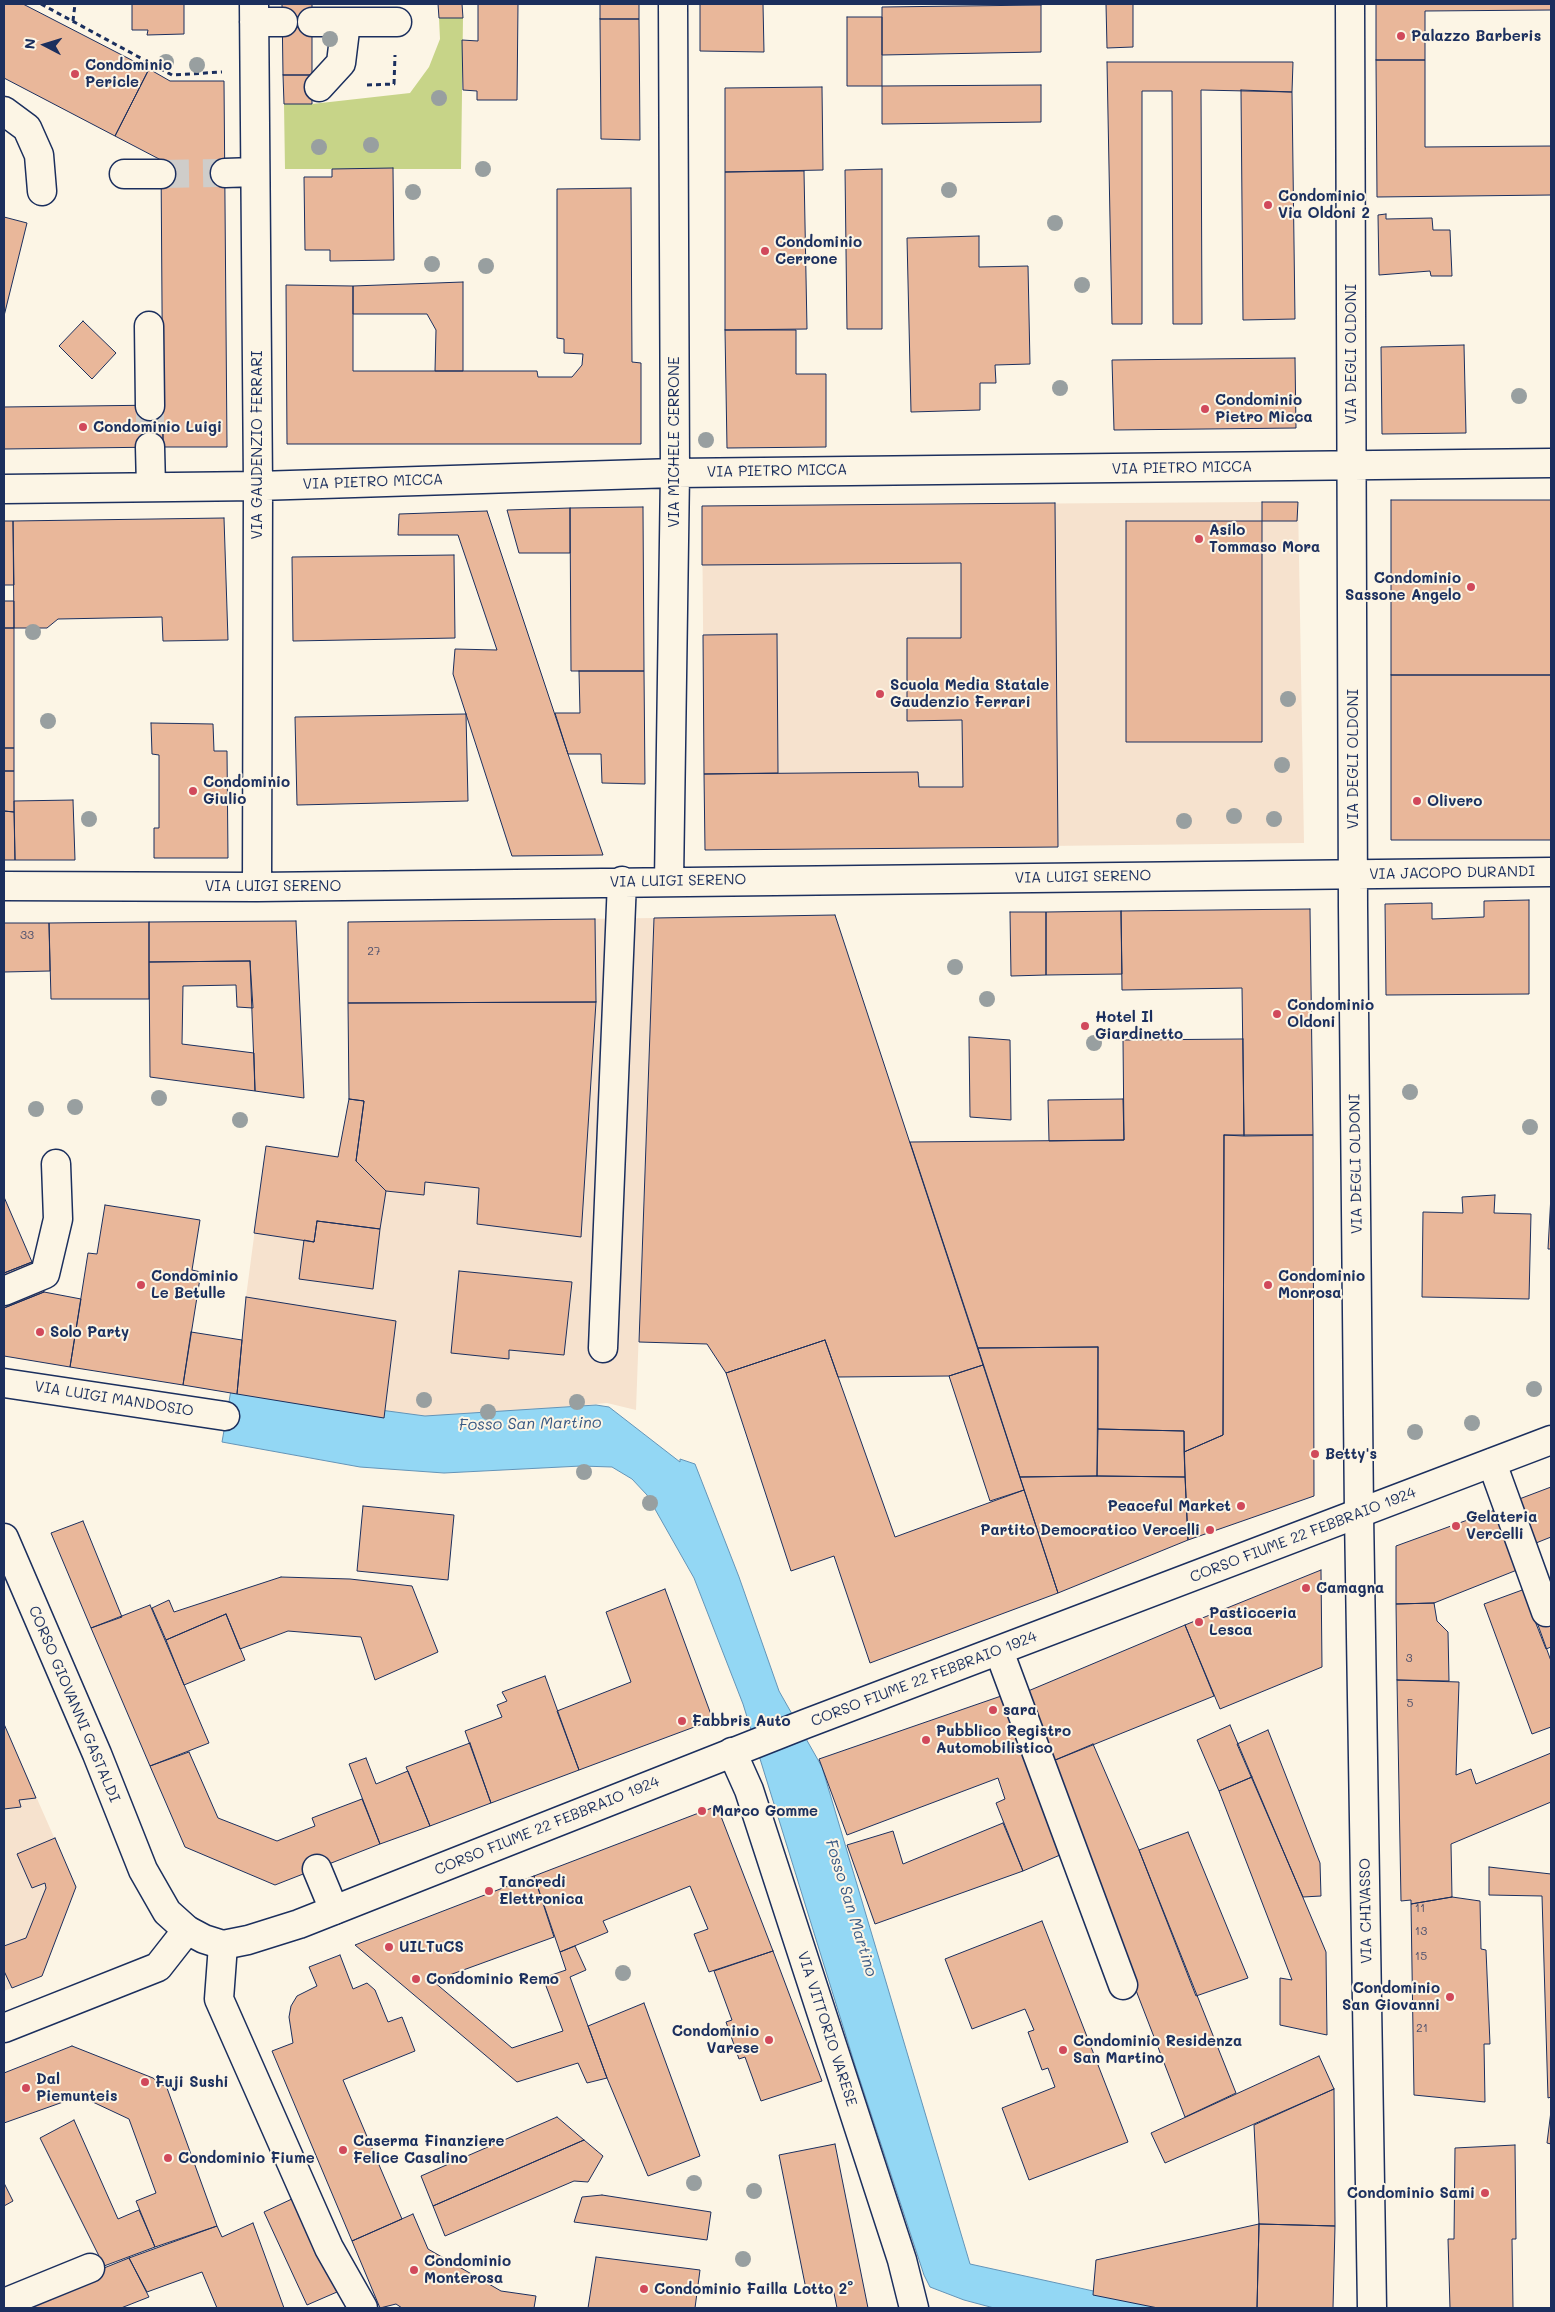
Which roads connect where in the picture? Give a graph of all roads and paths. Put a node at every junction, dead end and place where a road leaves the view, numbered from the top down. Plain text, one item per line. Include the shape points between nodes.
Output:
1 (40, 4) edge
2 (75, 4) edge
3 (673, 4) edge
4 (1350, 4) edge
5 (254, 13) edge
6 (73, 21) junction
7 (283, 22) dead end
8 (312, 22) dead end
9 (346, 22) junction
10 (397, 22) dead end
11 (225, 72) dead end
12 (319, 88) dead end
13 (4, 110) edge
14 (255, 172) junction
15 (225, 173) tunnel mouth
16 (124, 174) dead end
17 (161, 174) tunnel mouth
18 (42, 191) dead end
19 (149, 326) dead end
20 (150, 406) tunnel mouth
21 (150, 447) tunnel mouth
22 (1551, 463) edge
23 (1352, 466) junction
24 (675, 473) junction
25 (258, 486) junction
26 (151, 487) junction
27 (4, 489) edge
28 (1551, 872) edge
29 (1353, 875) junction
30 (669, 881) junction
31 (622, 882) junction
32 (4, 886) edge
33 (257, 887) junction
34 (56, 1164) dead end
35 (4, 1291) edge
36 (603, 1348) dead end
37 (4, 1383) edge
38 (225, 1416) dead end
39 (1551, 1440) edge
40 (1492, 1463) junction
41 (1359, 1514) junction
42 (4, 1538) edge
43 (1546, 1612) dead end
44 (999, 1651) junction
45 (732, 1752) junction
46 (317, 1869) dead end
47 (334, 1910) junction
48 (187, 1930) junction
49 (223, 1945) junction
50 (1123, 1985) dead end
51 (4, 2028) edge
52 (90, 2268) dead end
53 (4, 2303) edge
54 (363, 2308) edge
55 (914, 2308) edge
56 (1372, 2308) edge

1 - 6 path
2 - 6 path
3 - 24 street, VIA MICHELE CERRONE
4 - 23 street, VIA DEGLI OLDONI
5 - 7 street
5 - 14 street, VIA GAUDENZIO FERRARI
6 - 11 path via 172,75
8 - 9 street
9 - 10 street
9 - 12 street via 341,62
13 - 18 street via 27,128 39,155
14 - 15 street
14 - 25 street, VIA GAUDENZIO FERRARI
16 - 17 street
19 - 20 street
21 - 26 street
22 - 23 street, VIA PIETRO MICCA
23 - 24 street, VIA PIETRO MICCA
23 - 29 street, VIA DEGLI OLDONI
24 - 25 street, VIA PIETRO MICCA
24 - 30 street, VIA MICHELE CERRONE
25 - 26 street, VIA PIETRO MICCA
25 - 33 street, VIA GAUDENZIO FERRARI
26 - 27 street, VIA PIETRO MICCA
28 - 29 street, VIA JACOPO DURANDI
29 - 30 street, VIA LUIGI SERENO
29 - 41 street, VIA DEGLI OLDONI
30 - 31 street, VIA LUIGI SERENO
31 - 33 street, VIA LUIGI SERENO
31 - 36 street
32 - 33 street, VIA LUIGI SERENO
34 - 35 street via 58,1219 45,1274
37 - 38 street, VIA LUIGI MANDOSIO
39 - 40 street, CORSO FIUME 22 FEBBRAIO 1924
40 - 41 street, CORSO FIUME 22 FEBBRAIO 1924
40 - 43 street via 1535,1569
41 - 44 street, CORSO FIUME 22 FEBBRAIO 1924
41 - 56 street, VIA CHIVASSO
42 - 48 street, CORSO GIOVANNI GASTALDI via 143,1870 167,1912
44 - 45 street, CORSO FIUME 22 FEBBRAIO 1924
44 - 50 street
45 - 47 street, CORSO FIUME 22 FEBBRAIO 1924
45 - 55 street, VIA VITTORIO VARESE via 752,1799 899,2250
46 - 47 street
47 - 49 street, CORSO FIUME 22 FEBBRAIO 1924 via 299,1924
48 - 49 street, CORSO GIOVANNI GASTALDI via 204,1940
48 - 51 street via 158,1967
49 - 54 street via 219,1999 329,2248
52 - 53 street

